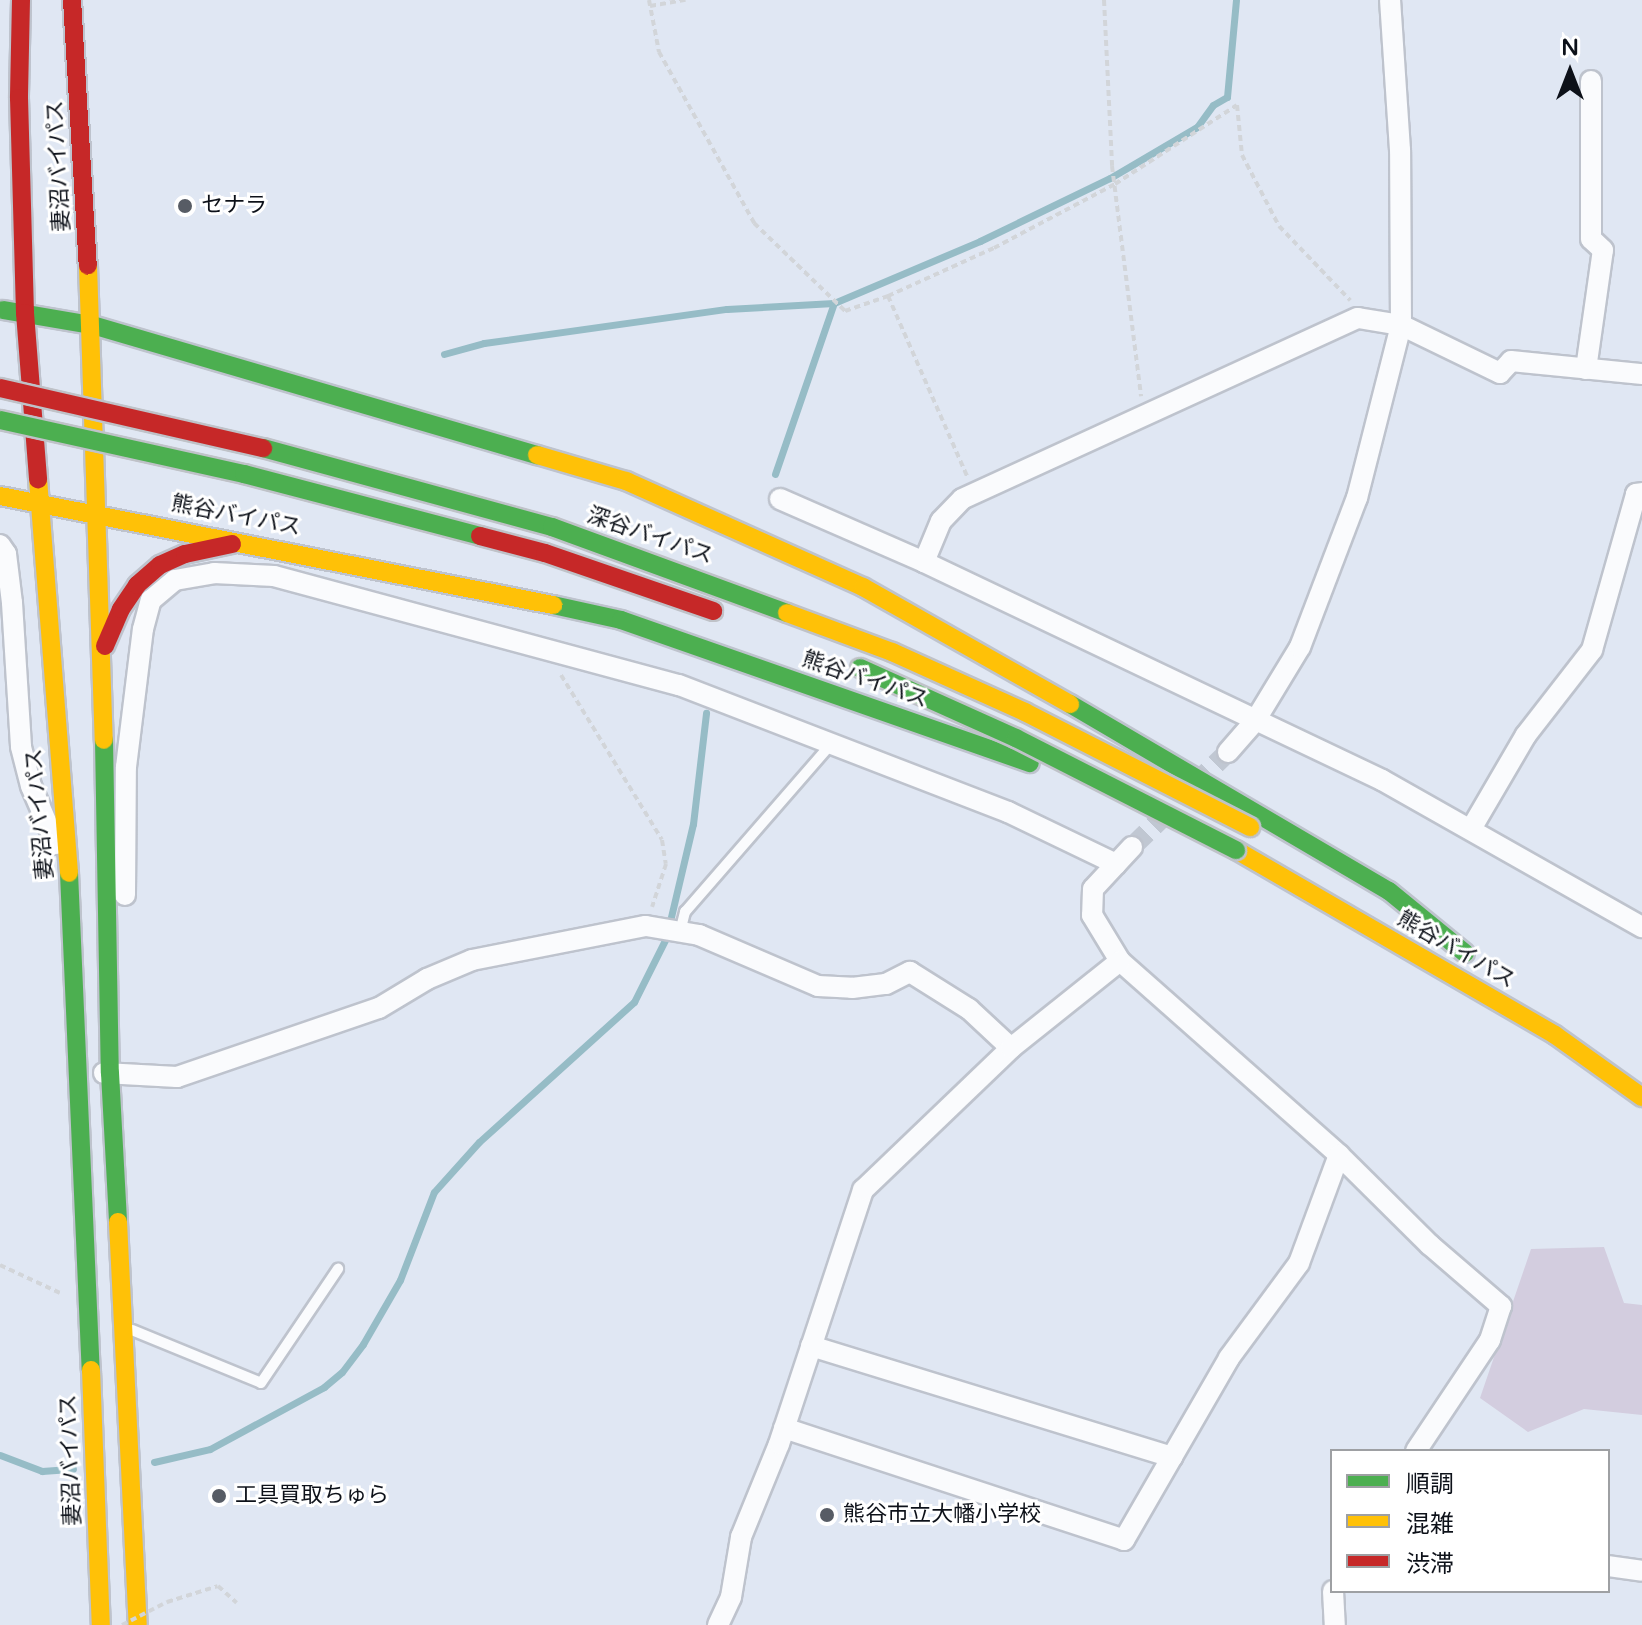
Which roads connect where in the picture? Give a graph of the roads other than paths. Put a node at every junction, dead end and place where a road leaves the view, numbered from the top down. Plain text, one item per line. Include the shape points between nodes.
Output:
1 (21, 0) edge
2 (72, 0) edge
3 (1390, 0) edge
4 (1591, 81) dead end
5 (0, 309) edge
6 (25, 313) junction
7 (92, 325) junction
8 (1401, 325) junction
9 (1586, 369) junction
10 (1642, 374) edge
11 (0, 388) edge
12 (0, 420) edge
13 (1642, 493) edge
14 (0, 496) edge
15 (780, 499) dead end
16 (41, 504) junction
17 (97, 513) junction
18 (242, 541) junction
19 (0, 545) edge
20 (924, 562) junction
21 (730, 617) dead end
22 (103, 652) junction
23 (843, 661) dead end
24 (1255, 721) junction
25 (832, 743) junction
26 (1228, 752) tunnel mouth
27 (1250, 827) joint
28 (1471, 829) junction
29 (1132, 847) tunnel mouth
30 (1236, 850) junction
31 (1116, 864) junction
32 (68, 869) junction
33 (1642, 927) edge
34 (679, 932) junction
35 (108, 936) junction
36 (1120, 961) junction
37 (1011, 1048) junction
38 (110, 1073) junction
39 (80, 1075) junction
40 (1642, 1097) edge
41 (1339, 1155) junction
42 (338, 1269) dead end
43 (123, 1327) junction
44 (811, 1346) junction
45 (784, 1428) junction
46 (1417, 1449) edge
47 (1172, 1457) junction
48 (1610, 1566) edge
49 (1642, 1571) edge
50 (1333, 1593) edge
51 (101, 1625) edge
52 (138, 1625) edge
53 (718, 1625) edge
54 (1335, 1625) edge

1 - 6 highway, 妻沼バイパス
2 - 7 highway, 妻沼バイパス
3 - 8 street via 1400,150
4 - 9 street via 1591,239 1603,250
5 - 6 highway
6 - 7 highway
6 - 16 highway, 妻沼バイパス
7 - 17 highway, 妻沼バイパス
7 - 27 highway, 熊谷バイパス via 626,481 863,587 1389,891 1471,957
8 - 9 street via 1500,373 1511,361
8 - 20 street via 1351,321 952,506
8 - 24 street via 1357,498 1300,647
9 - 10 street
11 - 27 highway, 深谷バイパス, bridge via 248,444 552,527 892,652 1025,712
12 - 21 highway, bridge via 244,474 545,553
13 - 28 street via 1636,494 1592,650 1526,735
14 - 16 highway, 熊谷バイパス
15 - 20 street
16 - 17 highway, 熊谷バイパス
16 - 32 highway, 妻沼バイパス
17 - 18 highway, 熊谷バイパス
17 - 22 highway, 妻沼バイパス
18 - 22 highway via 160,565 129,597
18 - 30 highway, 熊谷バイパス, bridge via 621,620 1030,763
19 - 32 street via 6,554 12,603 21,747 31,786
20 - 24 street
22 - 35 highway, 妻沼バイパス
23 - 30 highway, bridge via 1016,738
24 - 26 street
24 - 28 street via 1382,780
25 - 31 street via 1008,812
25 - 34 lane via 685,912
25 - 35 street via 679,685 274,576 214,573 175,580 151,600 143,629 126,767 125,935
28 - 33 street
29 - 31 street
30 - 40 highway, 熊谷バイパス via 1555,1035
31 - 36 street via 1093,889 1092,915
32 - 39 highway, 妻沼バイパス
34 - 37 street via 699,935 818,986 886,984 910,972 969,1009
34 - 38 street via 649,926 472,960 379,1008 177,1077
35 - 38 highway, 妻沼バイパス
36 - 37 street
36 - 41 street
37 - 44 street via 863,1190
38 - 39 street
38 - 43 highway, 妻沼バイパス
39 - 51 highway, 妻沼バイパス
41 - 46 street via 1501,1306 1490,1340
41 - 47 street via 1299,1263 1229,1358
42 - 43 lane via 261,1383
43 - 52 highway, 妻沼バイパス
44 - 45 street
44 - 47 street
45 - 47 street via 1124,1540
45 - 53 street via 741,1537 731,1597
48 - 49 street
50 - 54 street

